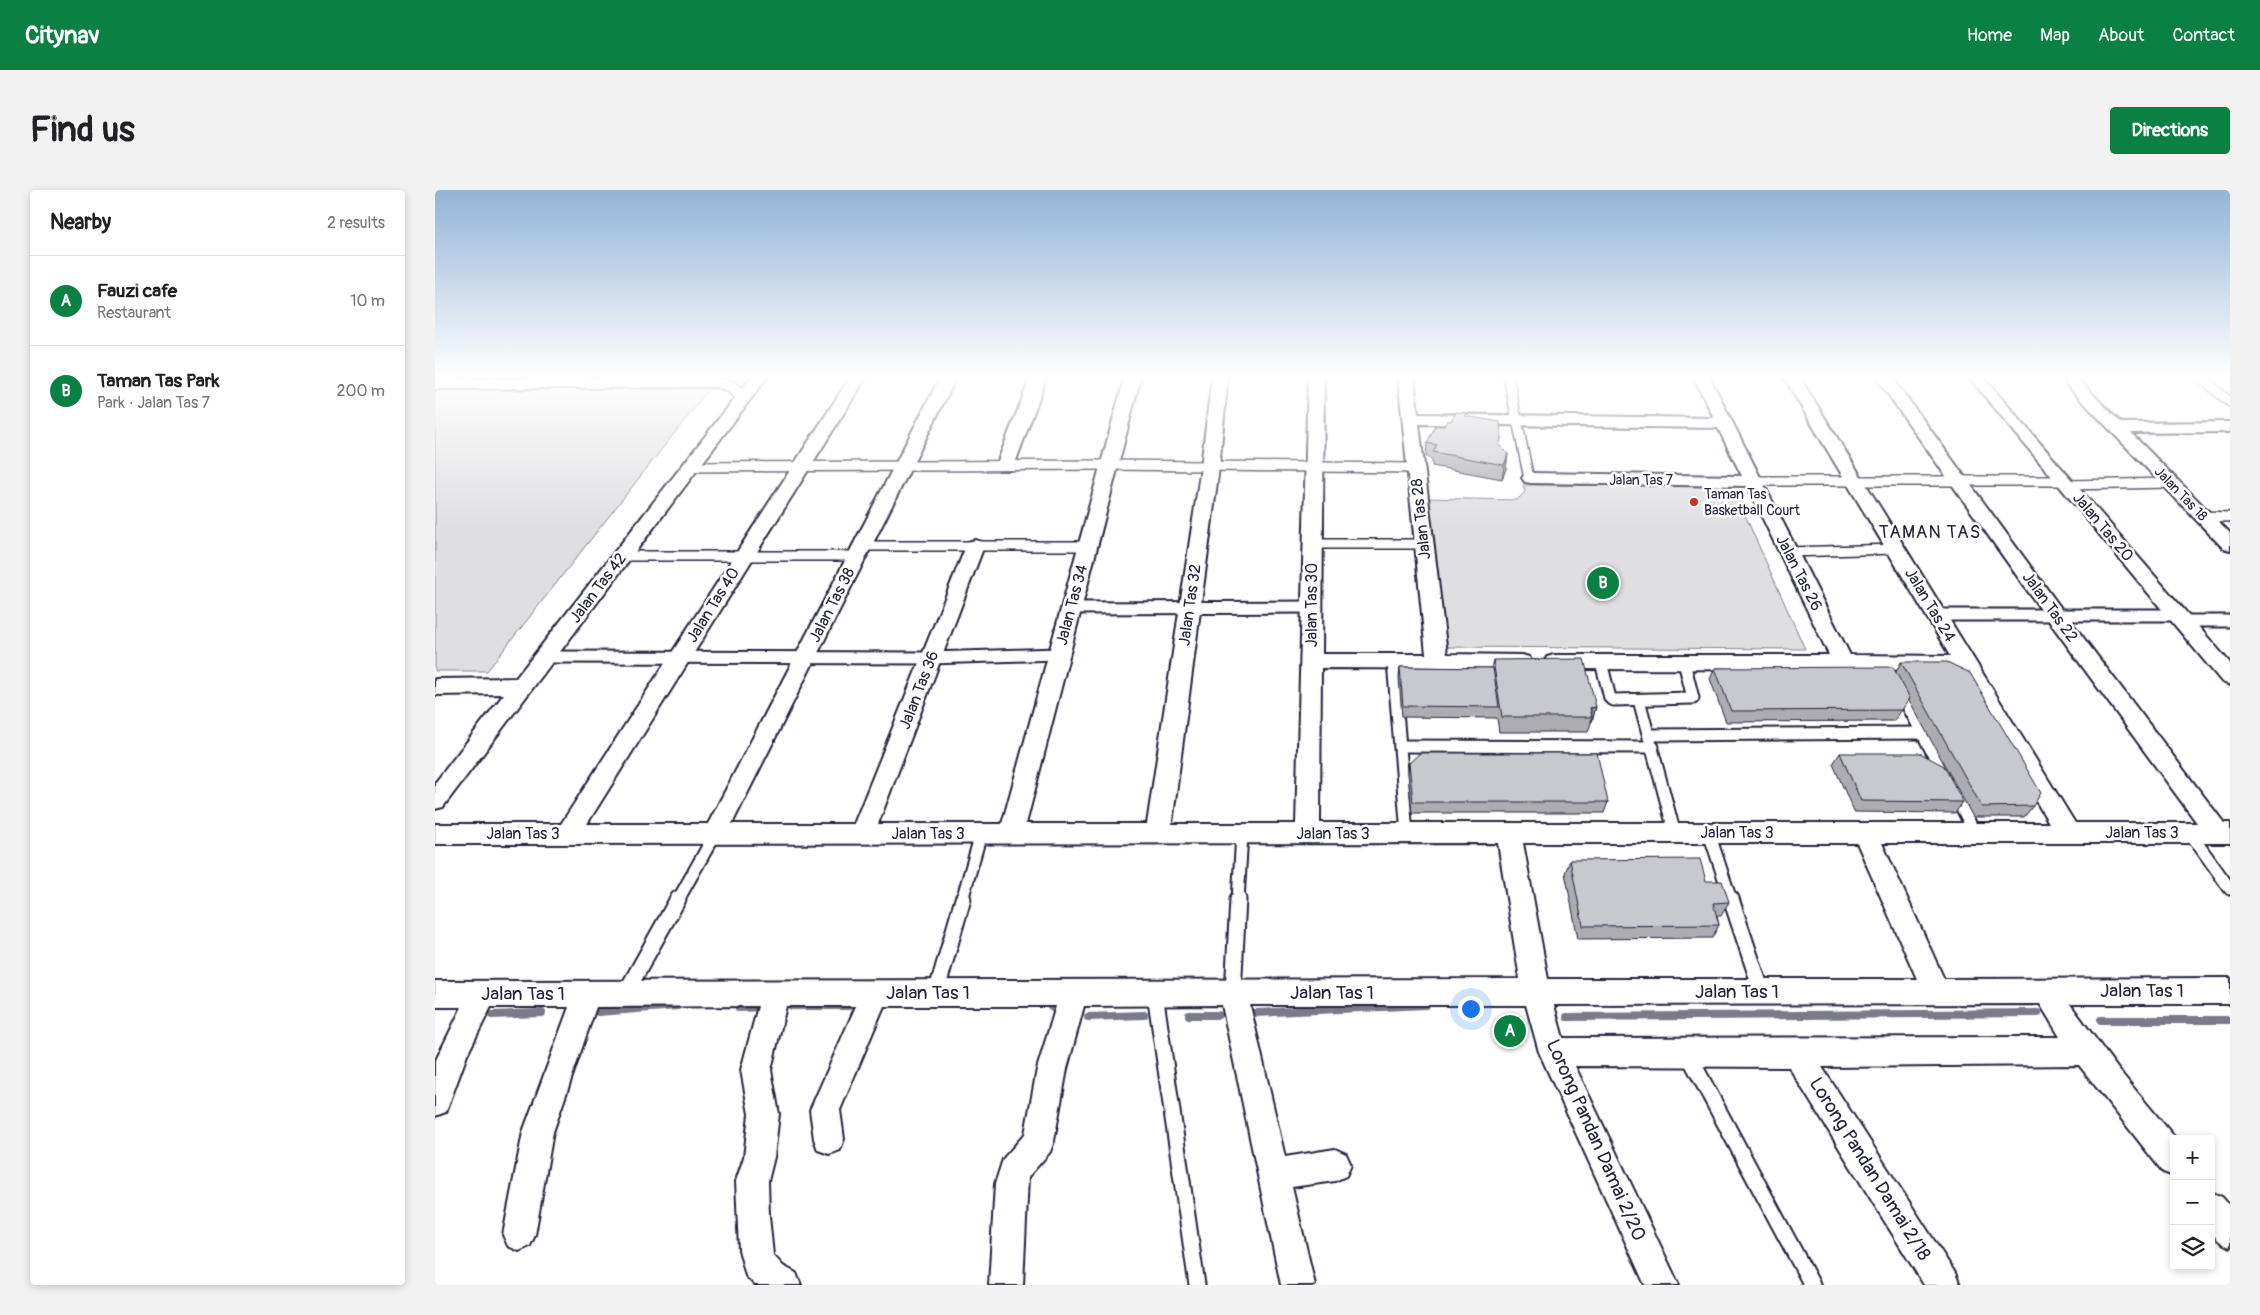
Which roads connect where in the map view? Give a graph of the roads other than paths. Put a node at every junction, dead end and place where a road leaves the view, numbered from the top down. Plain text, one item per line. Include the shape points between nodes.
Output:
1 (721, 427) edge
2 (826, 427) edge
3 (923, 427) edge
4 (1020, 427) edge
5 (1119, 427) edge
6 (1214, 427) edge
7 (1315, 427) edge
8 (1412, 427) edge
9 (1519, 427) edge
10 (1727, 427) edge
11 (1823, 427) edge
12 (1920, 427) edge
13 (2018, 427) edge
14 (2203, 427) edge
15 (2213, 427) edge
16 (2117, 428) joint
17 (2230, 442) edge
18 (1109, 465) junction
19 (903, 466) junction
20 (1005, 466) junction
21 (690, 467) junction
22 (801, 467) junction
23 (1210, 467) junction
24 (1314, 467) junction
25 (1416, 468) junction
26 (1531, 478) joint
27 (1752, 481) junction
28 (1856, 481) junction
29 (1959, 482) junction
30 (2065, 483) junction
31 (2171, 483) junction
32 (2203, 516) junction
33 (2230, 516) edge
34 (1313, 544) junction
35 (1424, 544) junction
36 (2230, 544) edge
37 (975, 546) junction
38 (1087, 546) junction
39 (1896, 549) junction
40 (859, 551) junction
41 (1788, 552) junction
42 (622, 556) junction
43 (745, 556) junction
44 (1190, 607) junction
45 (1312, 607) junction
46 (1071, 608) junction
47 (1936, 614) junction
48 (2057, 616) junction
49 (2179, 618) junction
50 (2230, 622) edge
51 (1058, 654) junction
52 (545, 657) junction
53 (681, 657) junction
54 (805, 657) junction
55 (931, 658) junction
56 (1311, 661) junction
57 (1393, 661) junction
58 (1437, 661) junction
59 (1601, 662) junction
60 (1685, 662) junction
61 (1843, 663) junction
62 (1965, 663) junction
63 (1890, 672) junction
64 (2230, 677) edge
65 (522, 686) junction
66 (435, 687) edge
67 (1639, 700) junction
68 (1923, 733) junction
69 (1651, 741) junction
70 (1400, 746) junction
71 (435, 800) edge
72 (1975, 833) junction
73 (2068, 833) junction
74 (2190, 833) junction
75 (2224, 833) edge
76 (435, 834) edge
77 (568, 834) junction
78 (715, 834) junction
79 (862, 834) junction
80 (981, 834) junction
81 (1011, 834) junction
82 (1158, 834) junction
83 (1242, 834) junction
84 (1307, 834) junction
85 (1407, 834) junction
86 (1509, 834) junction
87 (1675, 834) junction
88 (1709, 834) junction
89 (1865, 834) junction
90 (2230, 889) edge
91 (1936, 991) junction
92 (2047, 991) junction
93 (2230, 991) edge
94 (1536, 992) junction
95 (1762, 992) junction
96 (776, 993) junction
97 (876, 993) junction
98 (936, 993) junction
99 (1074, 993) junction
100 (1155, 993) junction
101 (1233, 993) junction
102 (435, 994) edge
103 (483, 994) junction
104 (587, 994) junction
105 (625, 994) junction
106 (2085, 1051) junction
107 (1553, 1052) junction
108 (1687, 1052) junction
109 (1797, 1053) junction
110 (435, 1101) edge
111 (829, 1139) dead end
112 (2170, 1156) edge
113 (1335, 1165) dead end
114 (1275, 1175) junction
115 (2215, 1213) edge
116 (2230, 1231) edge
117 (519, 1236) dead end
118 (784, 1285) edge
119 (1006, 1285) edge
120 (1197, 1285) edge
121 (1298, 1285) edge
122 (1662, 1285) edge
123 (1812, 1285) edge
124 (1943, 1285) edge

1 - 21 street, Jalan Tas 42
2 - 22 street, Jalan Tas 40
3 - 19 street, Jalan Tas 38
4 - 20 street
5 - 18 street, Jalan Tas 34
6 - 23 street, Jalan Tas 32
7 - 24 street, Jalan Tas 30
8 - 25 street, Jalan Tas 28
9 - 26 lane
10 - 27 street, Jalan Tas 26
11 - 28 street, Jalan Tas 24
12 - 29 street, Jalan Tas 22
13 - 30 street, Jalan Tas 20
14 - 16 street
15 - 17 street
16 - 31 street, Jalan Tas 18
18 - 20 lane
18 - 23 lane
18 - 38 street, Jalan Tas 34
19 - 20 lane
19 - 22 lane
19 - 40 street, Jalan Tas 38
21 - 22 lane
21 - 42 street, Jalan Tas 42
22 - 43 street, Jalan Tas 40
23 - 24 lane
23 - 44 street, Jalan Tas 32
24 - 25 lane
24 - 34 street, Jalan Tas 30
25 - 35 street, Jalan Tas 28
26 - 27 street, Jalan Tas 7
27 - 28 lane
27 - 41 street, Jalan Tas 26
28 - 29 lane
28 - 39 street, Jalan Tas 24
29 - 30 lane
29 - 48 street, Jalan Tas 22
30 - 31 lane
30 - 49 street, Jalan Tas 20
31 - 32 street, Jalan Tas 18
32 - 33 lane
32 - 36 street, Jalan Tas 18
34 - 35 lane
34 - 45 street, Jalan Tas 30
35 - 58 street, Jalan Tas 28
37 - 38 lane
37 - 40 lane
37 - 55 street, Jalan Tas 36
38 - 46 street, Jalan Tas 34
39 - 41 lane
39 - 47 street, Jalan Tas 24
40 - 43 lane
40 - 54 street, Jalan Tas 38
41 - 61 street, Jalan Tas 26
42 - 43 lane
42 - 52 street, Jalan Tas 42
43 - 53 street, Jalan Tas 40
44 - 45 lane
44 - 46 lane
44 - 82 street, Jalan Tas 32
45 - 56 street, Jalan Tas 30
46 - 51 street, Jalan Tas 34
47 - 48 lane
47 - 62 street, Jalan Tas 24
48 - 49 lane
48 - 75 street, Jalan Tas 22
49 - 50 lane
49 - 64 street, Jalan Tas 20
51 - 55 lane
51 - 81 street, Jalan Tas 34
52 - 53 lane
52 - 65 street, Jalan Tas 42
53 - 54 lane
53 - 77 street, Jalan Tas 40
54 - 55 lane
54 - 78 street, Jalan Tas 38
55 - 79 street, Jalan Tas 36
56 - 57 street
56 - 84 street, Jalan Tas 30
57 - 58 street
57 - 70 lane
58 - 59 street
59 - 60 street
59 - 67 lane via 1611,700
60 - 61 street
60 - 67 lane via 1693,698
61 - 63 street
62 - 63 street
62 - 73 street, Jalan Tas 24
63 - 68 lane
65 - 66 street
65 - 71 street, Jalan Tas 42
67 - 69 lane
68 - 69 lane
68 - 72 lane
69 - 70 lane
69 - 87 lane
70 - 85 lane
72 - 73 street, Jalan Tas 3
72 - 89 street, Jalan Tas 3
73 - 74 street, Jalan Tas 3
74 - 75 street, Jalan Tas 3
74 - 90 lane
76 - 77 street, Jalan Tas 3
77 - 78 street, Jalan Tas 3
78 - 79 street, Jalan Tas 3
78 - 105 lane
79 - 80 street, Jalan Tas 3
80 - 81 street, Jalan Tas 3
80 - 98 lane
81 - 82 street, Jalan Tas 3
82 - 83 street, Jalan Tas 3
83 - 84 street, Jalan Tas 3
83 - 101 lane
84 - 85 street, Jalan Tas 3
85 - 86 street, Jalan Tas 3
86 - 87 street, Jalan Tas 3
86 - 94 street, Lorong Pandan Damai 2/20
87 - 88 street, Jalan Tas 3
88 - 89 street, Jalan Tas 3
88 - 95 lane
89 - 91 street
91 - 92 street, Jalan Tas 1
91 - 95 street, Jalan Tas 1
92 - 93 street, Jalan Tas 1
92 - 106 street
94 - 95 street, Jalan Tas 1
94 - 101 street, Jalan Tas 1
94 - 107 street, Lorong Pandan Damai 2/20
96 - 97 street, Jalan Tas 1
96 - 105 street, Jalan Tas 1
96 - 118 street via 756,1070 764,1114 753,1189 755,1250 759,1264 771,1278
97 - 98 street, Jalan Tas 1
97 - 111 street via 825,1110
98 - 99 street, Jalan Tas 1
99 - 100 street, Jalan Tas 1
99 - 119 street via 1052,1069 1039,1140 1014,1170
100 - 101 street, Jalan Tas 1
100 - 120 lane
101 - 114 street
102 - 103 street, Jalan Tas 1
103 - 104 street, Jalan Tas 1
103 - 110 street via 454,1050
104 - 105 street, Jalan Tas 1
104 - 117 street via 538,1132
106 - 109 street
106 - 112 street
107 - 108 street
107 - 122 street, Lorong Pandan Damai 2/20
108 - 109 street
108 - 123 lane
109 - 124 street, Lorong Pandan Damai 2/18
113 - 114 street
114 - 121 street
115 - 116 street

